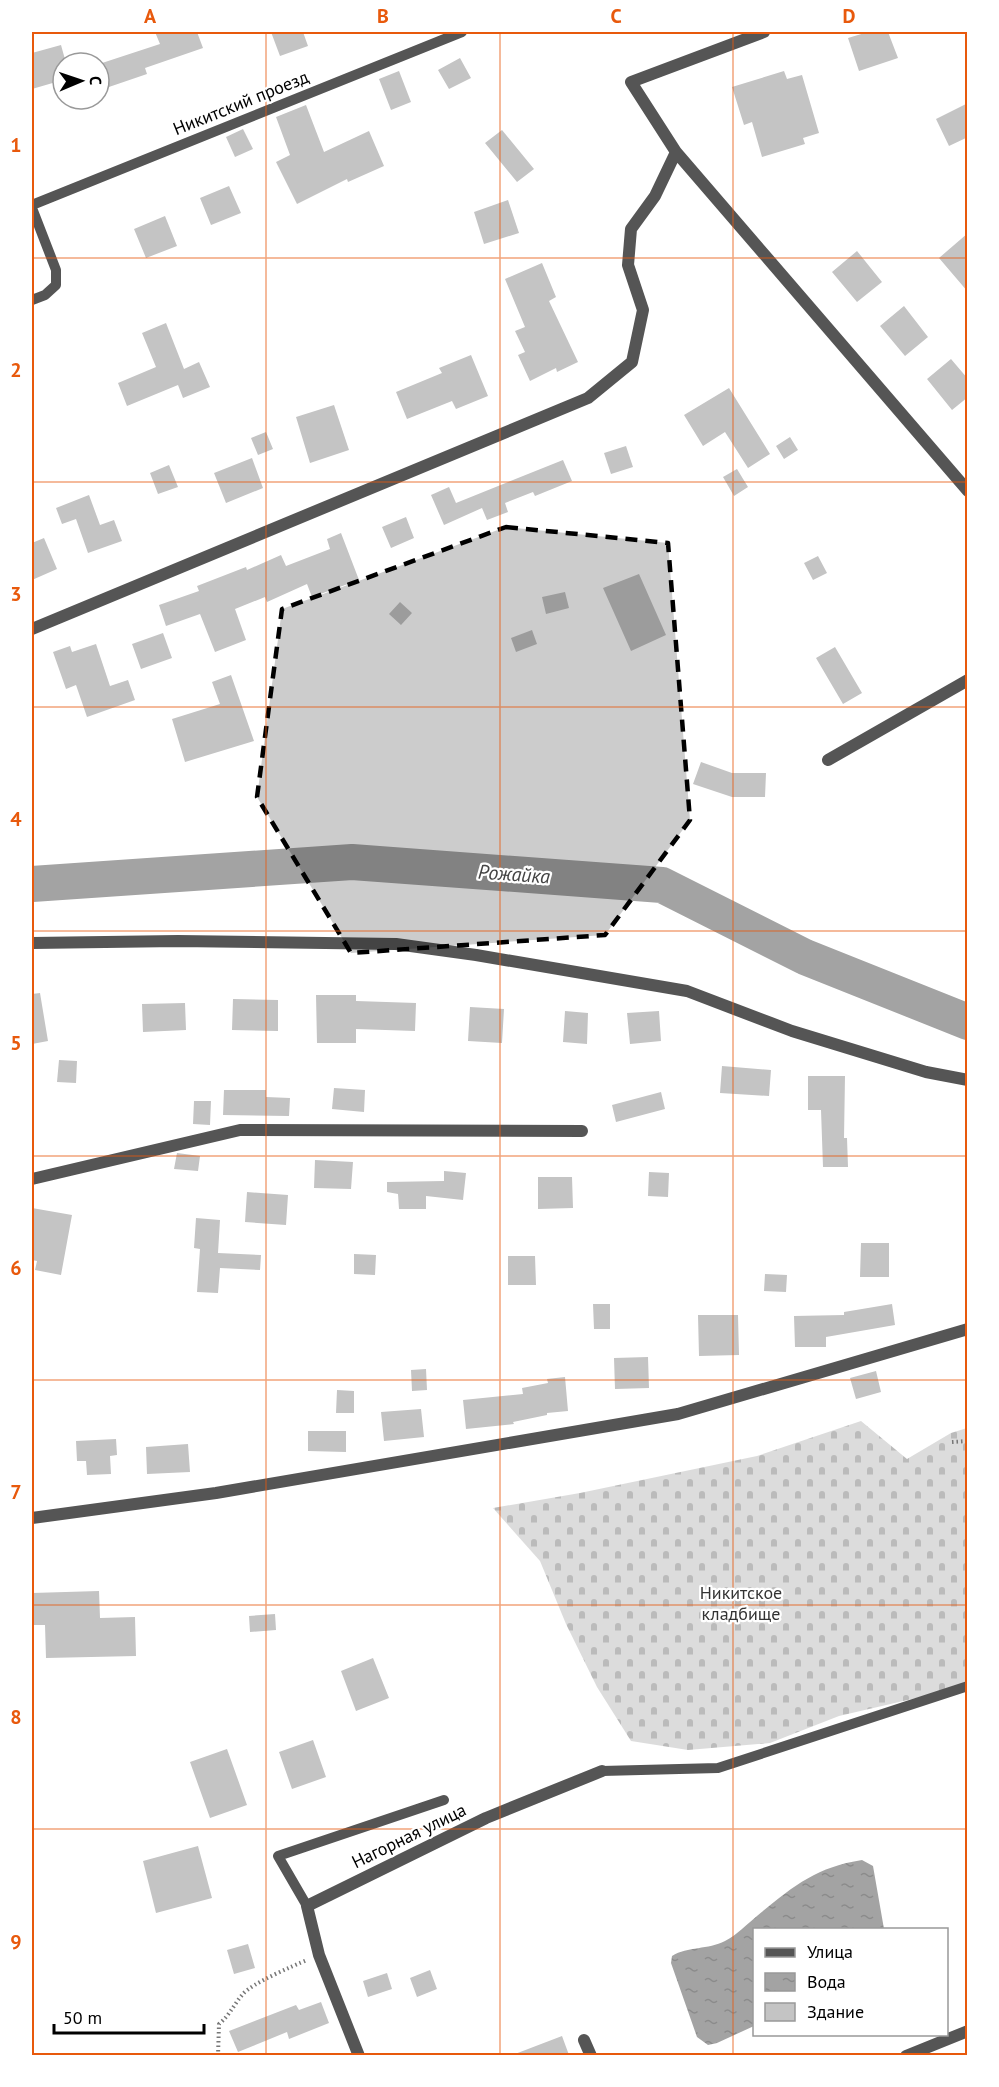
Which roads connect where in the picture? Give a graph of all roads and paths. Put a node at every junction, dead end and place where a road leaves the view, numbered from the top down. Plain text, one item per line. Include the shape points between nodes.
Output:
1 (462, 32) edge
2 (764, 32) edge
3 (676, 152) junction
4 (32, 207) edge
5 (32, 300) edge
6 (968, 491) edge
7 (32, 629) edge
8 (968, 680) edge
9 (828, 760) dead end
10 (32, 943) edge
11 (968, 1080) edge
12 (582, 1131) dead end
13 (32, 1179) edge
14 (968, 1329) edge
15 (968, 1441) edge
16 (952, 1442) dead end
17 (32, 1518) edge
18 (968, 1686) edge
19 (602, 1772) joint
20 (444, 1800) dead end
21 (307, 1906) junction
22 (319, 1955) junction
23 (968, 2031) edge
24 (584, 2040) dead end
25 (218, 2055) edge
26 (359, 2055) edge
27 (591, 2055) edge
28 (906, 2055) edge

1 - 4 lane, Никитский проезд
2 - 3 street via 631,82
3 - 6 street
3 - 7 street via 656,196 631,229 628,265 643,310 632,362 588,398
4 - 5 lane via 56,270 56,285
8 - 9 street
10 - 11 street via 178,940 396,944 476,955 687,991 792,1031 926,1072
12 - 13 street via 240,1130
14 - 17 street via 678,1414 216,1493
15 - 16 path
18 - 19 lane via 718,1768
19 - 21 street, Нагорная улица via 486,1818
20 - 21 lane via 278,1856
21 - 22 street
22 - 25 path via 244,1992 219,2024
22 - 26 street
23 - 28 street
24 - 27 street

